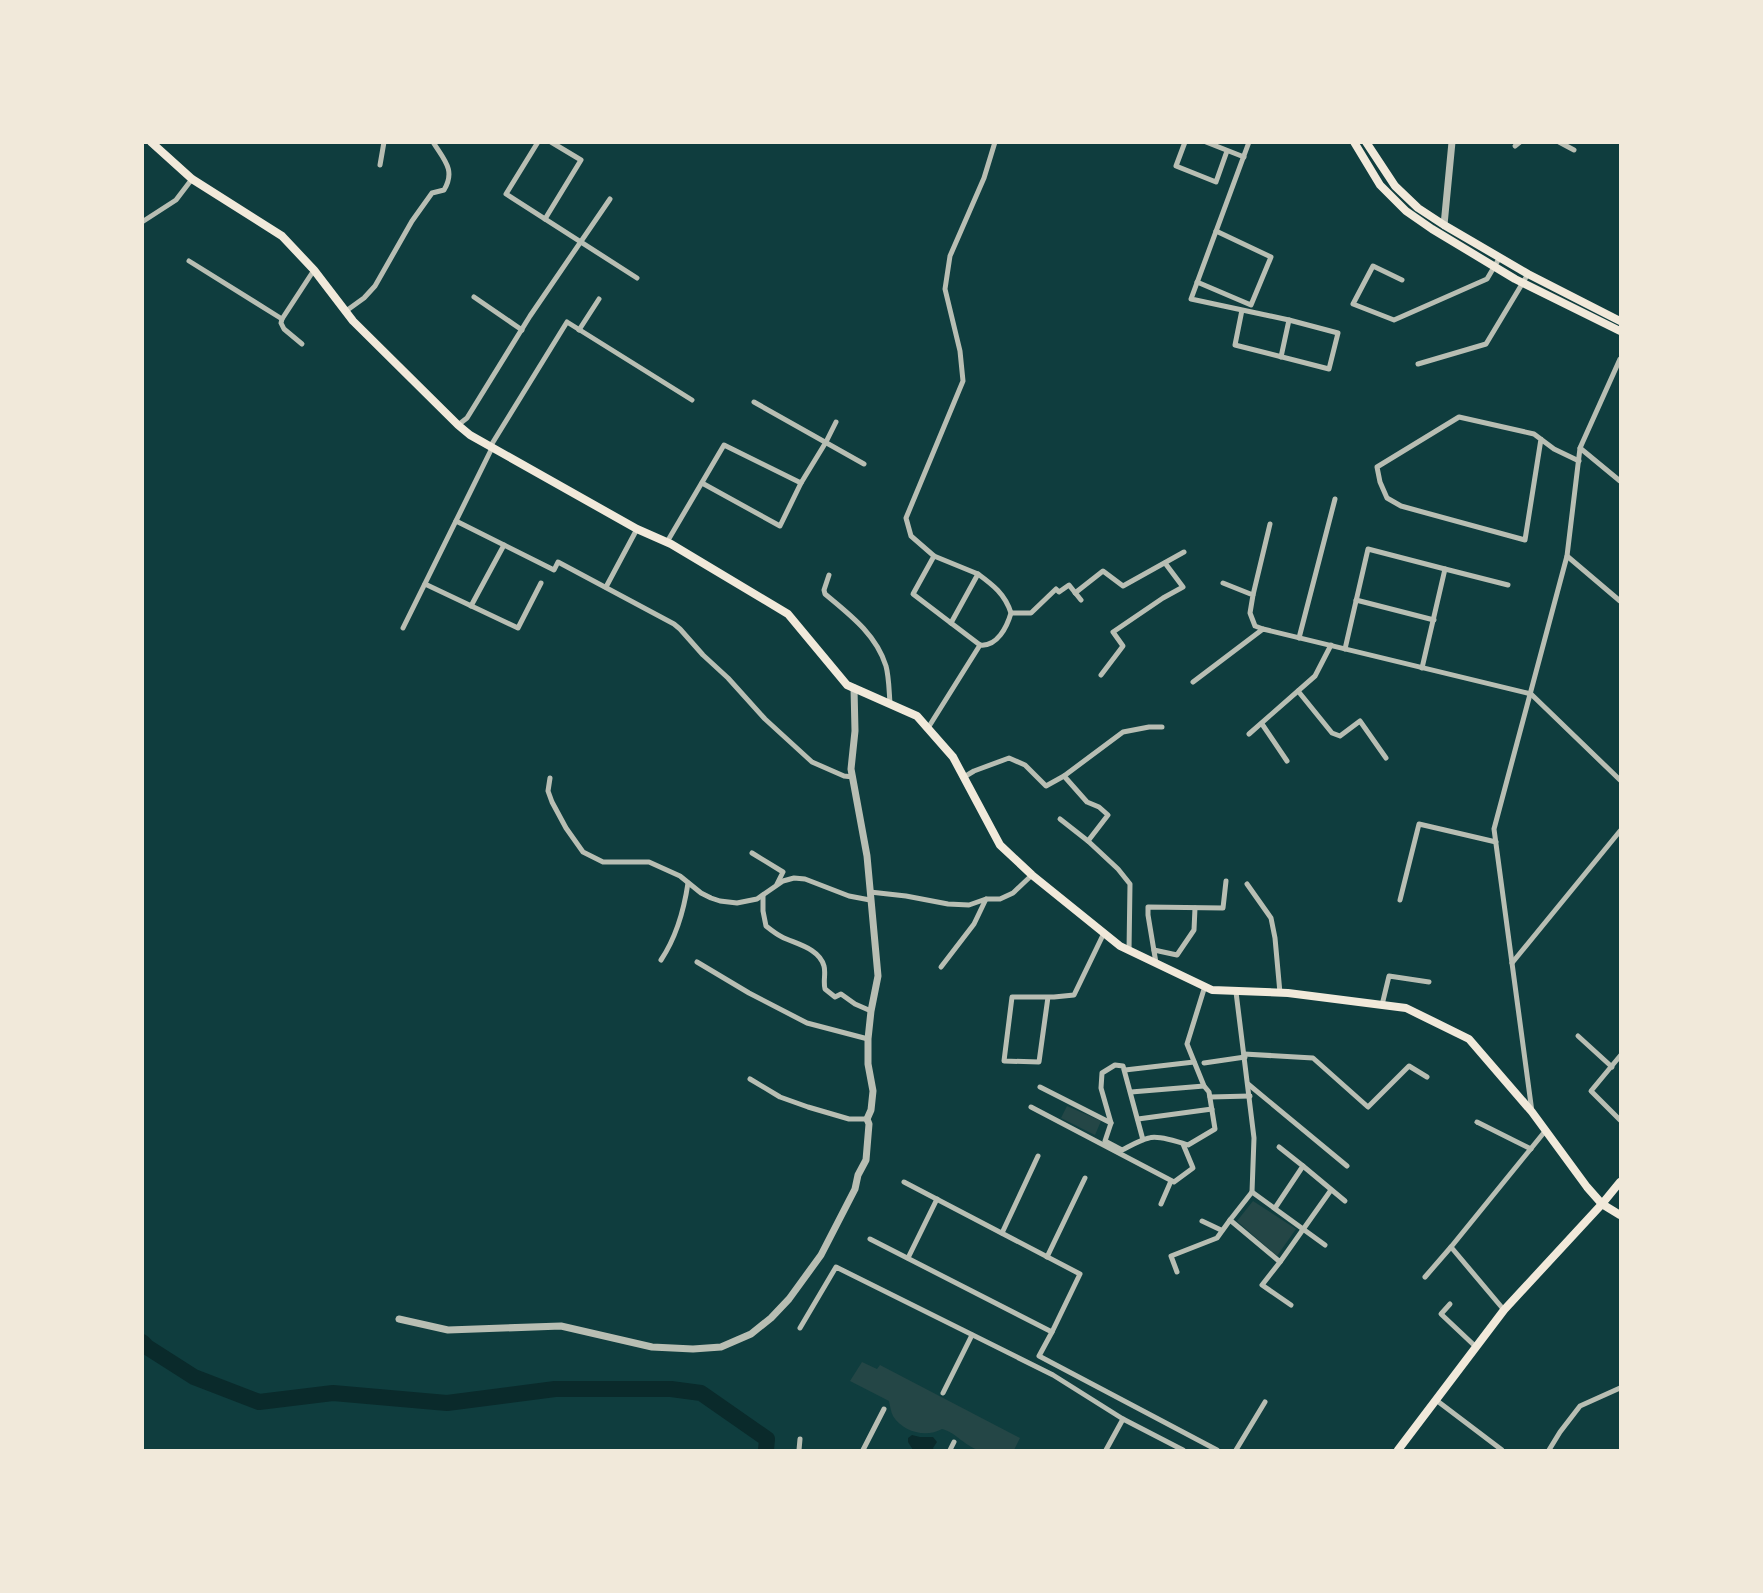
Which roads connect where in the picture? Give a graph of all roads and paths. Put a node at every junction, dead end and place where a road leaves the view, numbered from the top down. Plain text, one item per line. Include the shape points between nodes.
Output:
1 (151, 142) edge
2 (384, 142) edge
3 (433, 142) edge
4 (538, 142) edge
5 (551, 142) edge
6 (995, 142) edge
7 (1185, 142) edge
8 (1206, 142) edge
9 (1249, 142) edge
10 (1354, 142) edge
11 (1366, 142) edge
12 (1452, 142) edge
13 (1559, 142) edge
14 (1574, 150) dead end
15 (1227, 151) junction
16 (1244, 157) junction
17 (380, 165) dead end
18 (192, 179) junction
19 (610, 199) dead end
20 (545, 219) junction
21 (142, 222) edge
22 (1444, 225) junction
23 (1216, 231) junction
24 (581, 242) junction
25 (1500, 257) junction
26 (189, 261) dead end
27 (1495, 266) junction
28 (314, 270) junction
29 (1528, 274) junction
30 (637, 278) dead end
31 (1402, 280) dead end
32 (1197, 282) junction
33 (1523, 283) junction
34 (474, 297) dead end
35 (599, 299) dead end
36 (1242, 310) junction
37 (346, 311) junction
38 (282, 319) junction
39 (1289, 320) junction
40 (1620, 321) edge
41 (522, 330) junction
42 (579, 330) junction
43 (1620, 332) edge
44 (302, 344) dead end
45 (1281, 357) junction
46 (1620, 359) edge
47 (1418, 364) dead end
48 (692, 400) dead end
49 (754, 402) dead end
50 (836, 422) dead end
51 (458, 426) junction
52 (1541, 439) junction
53 (826, 442) junction
54 (491, 447) junction
55 (1580, 448) junction
56 (1579, 461) junction
57 (864, 464) dead end
58 (1620, 481) edge
59 (702, 483) junction
60 (801, 483) junction
61 (1335, 499) dead end
62 (456, 521) junction
63 (1270, 524) dead end
64 (637, 529) junction
65 (667, 542) junction
66 (504, 545) junction
67 (1184, 552) dead end
68 (934, 556) junction
69 (1567, 556) junction
70 (1165, 563) junction
71 (1445, 569) junction
72 (978, 574) junction
73 (829, 575) dead end
74 (1223, 583) dead end
75 (425, 584) junction
76 (541, 584) dead end
77 (1508, 585) dead end
78 (606, 587) junction
79 (1076, 593) junction
80 (1253, 595) junction
81 (1081, 600) dead end
82 (1356, 600) junction
83 (1620, 601) edge
84 (471, 606) junction
85 (1011, 613) junction
86 (1434, 620) junction
87 (951, 623) junction
88 (403, 628) dead end
89 (1263, 629) junction
90 (1299, 638) junction
91 (980, 645) junction
92 (1330, 645) junction
93 (1345, 649) junction
94 (1422, 668) junction
95 (1101, 675) dead end
96 (1193, 682) dead end
97 (854, 688) junction
98 (1298, 691) junction
99 (1531, 694) junction
100 (890, 704) junction
101 (1262, 724) junction
102 (1162, 727) dead end
103 (928, 728) junction
104 (1250, 734) dead end
105 (1386, 758) dead end
106 (1287, 761) dead end
107 (1064, 776) junction
108 (853, 777) junction
109 (964, 777) junction
110 (550, 778) dead end
111 (1620, 780) edge
112 (1060, 819) dead end
113 (1620, 831) edge
114 (1088, 841) junction
115 (1496, 842) junction
116 (752, 854) dead end
117 (1032, 875) junction
118 (1226, 881) dead end
119 (688, 883) junction
120 (1247, 884) dead end
121 (776, 886) junction
122 (763, 895) junction
123 (870, 896) junction
124 (986, 899) junction
125 (1400, 900) dead end
126 (1195, 908) junction
127 (1104, 933) junction
128 (1154, 950) junction
129 (1129, 951) junction
130 (661, 960) dead end
131 (697, 962) dead end
132 (1155, 963) junction
133 (1512, 963) junction
134 (940, 968) dead end
135 (1429, 982) dead end
136 (1205, 986) junction
137 (1236, 992) junction
138 (1280, 993) junction
139 (1048, 997) junction
140 (1382, 1005) junction
141 (871, 1011) junction
142 (1578, 1036) dead end
143 (868, 1039) junction
144 (1245, 1055) junction
145 (1620, 1056) edge
146 (1194, 1062) junction
147 (1204, 1063) dead end
148 (1612, 1067) junction
149 (1125, 1070) junction
150 (1426, 1077) dead end
151 (750, 1079) dead end
152 (1248, 1084) junction
153 (1204, 1086) junction
154 (1040, 1087) dead end
155 (1131, 1092) junction
156 (1250, 1096) junction
157 (1210, 1097) junction
158 (1031, 1107) dead end
159 (1212, 1109) junction
160 (1532, 1112) junction
161 (867, 1119) junction
162 (1138, 1119) junction
163 (1620, 1120) edge
164 (1477, 1122) dead end
165 (1111, 1123) junction
166 (1546, 1130) junction
167 (1143, 1140) junction
168 (1183, 1144) junction
169 (1279, 1147) dead end
170 (1531, 1149) junction
171 (1038, 1156) dead end
172 (1303, 1166) junction
173 (1347, 1166) dead end
174 (1085, 1178) dead end
175 (1171, 1181) junction
176 (904, 1182) dead end
177 (1620, 1182) edge
178 (1331, 1190) junction
179 (1252, 1192) junction
180 (937, 1199) junction
181 (1345, 1201) dead end
182 (1161, 1204) dead end
183 (1602, 1204) junction
184 (1275, 1208) junction
185 (1620, 1215) edge
186 (1230, 1220) junction
187 (1202, 1221) dead end
188 (1304, 1229) junction
189 (1221, 1230) junction
190 (1002, 1233) junction
191 (870, 1239) dead end
192 (1325, 1245) dead end
193 (1452, 1247) junction
194 (1047, 1257) junction
195 (908, 1258) junction
196 (1280, 1262) junction
197 (1177, 1272) dead end
198 (1425, 1277) dead end
199 (1450, 1304) dead end
200 (1291, 1305) dead end
201 (1504, 1310) junction
202 (399, 1319) dead end
203 (800, 1328) dead end
204 (1052, 1332) junction
205 (972, 1335) junction
206 (1476, 1347) junction
207 (1620, 1388) edge
208 (943, 1393) dead end
209 (1436, 1400) junction
210 (1265, 1402) dead end
211 (884, 1409) dead end
212 (1123, 1419) junction
213 (800, 1439) dead end
214 (954, 1442) dead end
215 (799, 1450) edge
216 (864, 1450) edge
217 (950, 1450) edge
218 (1106, 1450) edge
219 (1183, 1450) edge
220 (1217, 1450) edge
221 (1236, 1450) edge
222 (1398, 1450) edge
223 (1502, 1450) edge
224 (1549, 1450) edge

1 - 18 main road
2 - 17 street
3 - 37 street via 450,170 450,181 444,190 432,193 412,221 375,286
4 - 20 street via 506,194
5 - 20 street via 581,160
6 - 68 street via 950,256 945,289 963,381 906,518 911,536
7 - 15 street via 1176,166 1216,182
8 - 15 street
9 - 16 street
10 - 27 main road via 1380,185 1406,211
11 - 22 main road via 1400,190
12 - 22 street
13 - 14 street
15 - 16 street
16 - 23 street
18 - 21 street via 176,200
18 - 28 main road via 282,236
19 - 24 street
20 - 24 street
22 - 25 main road
23 - 32 street
23 - 32 street via 1271,256 1251,305
24 - 30 street
24 - 41 street
25 - 27 street
25 - 29 main road
26 - 38 street
27 - 31 street via 1487,279 1394,320 1353,304 1373,266
27 - 33 main road
28 - 37 main road
28 - 38 street
29 - 33 street
29 - 40 main road
32 - 36 street via 1191,299
33 - 43 main road
33 - 47 street via 1486,344
34 - 41 street
35 - 42 street
36 - 39 street
36 - 45 street via 1235,345
37 - 51 main road
38 - 44 street via 284,329
39 - 45 street
39 - 45 street via 1338,333 1329,369
41 - 51 street
42 - 48 street
42 - 54 street via 567,322
46 - 55 street
49 - 53 street
50 - 53 street
51 - 54 main road
52 - 52 street via 1534,434 1459,417 1377,467 1380,482 1387,498 1401,506 1525,540
52 - 56 street
53 - 57 street
53 - 60 street
54 - 62 street
54 - 64 main road
55 - 56 street
55 - 58 street
56 - 69 street
59 - 60 street via 724,445
59 - 60 street via 780,526
59 - 65 street
61 - 90 street
62 - 66 street
62 - 75 street
63 - 80 street
64 - 65 main road
64 - 78 street
65 - 97 main road via 788,614 847,685
66 - 78 street via 554,570 558,562
66 - 84 street
67 - 70 street
68 - 72 street
68 - 87 street via 913,594
69 - 83 street
69 - 99 street
70 - 79 street via 1123,586 1103,571
70 - 95 street via 1183,587 1113,632 1123,646
71 - 77 street
71 - 82 street via 1368,549
71 - 86 street
72 - 85 street via 998,589
72 - 87 street
73 - 100 street via 825,594 877,645 886,666
74 - 80 street
75 - 84 street
75 - 88 street
76 - 84 street via 518,628
78 - 108 street via 680,629 812,762
79 - 81 street
79 - 85 street via 1069,585 1059,592 1056,589 1031,613
80 - 89 street via 1250,613 1255,626
82 - 86 street
82 - 93 street
85 - 91 street via 994,642
86 - 94 street
87 - 91 street
89 - 90 street
89 - 96 street
90 - 92 street
91 - 103 street
92 - 93 street
92 - 98 street via 1315,676
93 - 94 street
94 - 99 street
97 - 100 main road
97 - 108 street
98 - 101 street
98 - 105 street via 1332,733 1340,736 1360,721
99 - 111 street
99 - 115 street via 1494,829
100 - 103 main road via 917,716
101 - 104 street
101 - 106 street
102 - 107 street via 1123,732
103 - 109 main road
107 - 109 street via 1046,786 1024,765 1010,758
107 - 114 street via 1088,802 1108,815
108 - 123 street
109 - 117 main road via 1000,845
110 - 119 street via 548,791 552,802 583,852 603,862 649,862
112 - 114 street
113 - 133 street
114 - 129 street via 1130,884
115 - 125 street via 1419,824
115 - 133 street
116 - 121 street via 783,872
117 - 124 street via 1013,893 1000,899
117 - 127 main road
118 - 126 street via 1223,908
119 - 122 street via 720,901 747,902
119 - 130 street via 676,930
120 - 138 street via 1271,918
121 - 122 street
121 - 123 street via 794,878 806,879 849,896
122 - 141 street via 766,926 818,955 824,966 825,989
123 - 124 street via 906,896 969,905
123 - 141 street via 878,976
124 - 134 street via 974,924
126 - 128 street via 1194,930 1177,955
126 - 128 street via 1148,907
127 - 129 main road
127 - 139 street via 1074,995
128 - 132 street
129 - 132 main road
131 - 143 street via 807,1023
132 - 136 main road
133 - 160 street
135 - 140 street via 1389,976
136 - 137 main road
136 - 146 street via 1187,1044
137 - 138 main road
137 - 144 street
138 - 140 main road
139 - 139 street via 1039,1062 1004,1061 1012,997
140 - 160 main road via 1406,1008 1469,1039
141 - 143 street
142 - 148 street
143 - 161 street via 873,1091
144 - 147 street
144 - 150 street via 1313,1058 1368,1107 1409,1066
144 - 152 street
145 - 148 street
146 - 149 street
146 - 153 street
148 - 163 street via 1591,1091
149 - 155 street
149 - 165 street via 1115,1065 1102,1073 1101,1088
151 - 161 street via 780,1097 808,1107 849,1119
152 - 156 street
152 - 173 street
153 - 155 street
153 - 157 street
154 - 165 street
155 - 162 street
156 - 157 street
156 - 179 street via 1254,1138
157 - 159 street
158 - 175 street
159 - 162 street
159 - 168 street via 1215,1129 1188,1145
160 - 166 main road
161 - 202 street via 866,1160 821,1255 771,1318 751,1334 721,1347 652,1347 561,1326 448,1330
162 - 167 street
164 - 170 street
165 - 167 street via 1105,1141 1122,1150
166 - 170 street
166 - 183 main road
167 - 168 street via 1150,1137
168 - 175 street via 1193,1168
169 - 172 street
170 - 193 street
171 - 190 street
172 - 178 street
172 - 184 street
174 - 194 street
175 - 182 street
176 - 180 street
177 - 183 main road
178 - 181 street
178 - 188 street
179 - 184 street
179 - 186 street
180 - 190 street
180 - 195 street
183 - 185 main road
183 - 201 main road
184 - 188 street
186 - 189 street
186 - 196 street
187 - 189 street
188 - 192 street
188 - 196 street
189 - 197 street via 1217,1238 1171,1256
190 - 194 street
191 - 195 street
193 - 198 street
193 - 201 street
194 - 204 street via 1080,1274
195 - 204 street
196 - 200 street via 1262,1285
199 - 206 street via 1441,1314
201 - 206 main road
203 - 205 street via 836,1267
204 - 220 street via 1040,1356
205 - 208 street
205 - 212 street via 1053,1375
206 - 209 main road
207 - 224 street via 1580,1406
209 - 222 main road
209 - 223 street
210 - 221 street
211 - 216 street
212 - 218 street
212 - 219 street
213 - 215 street
214 - 217 street

